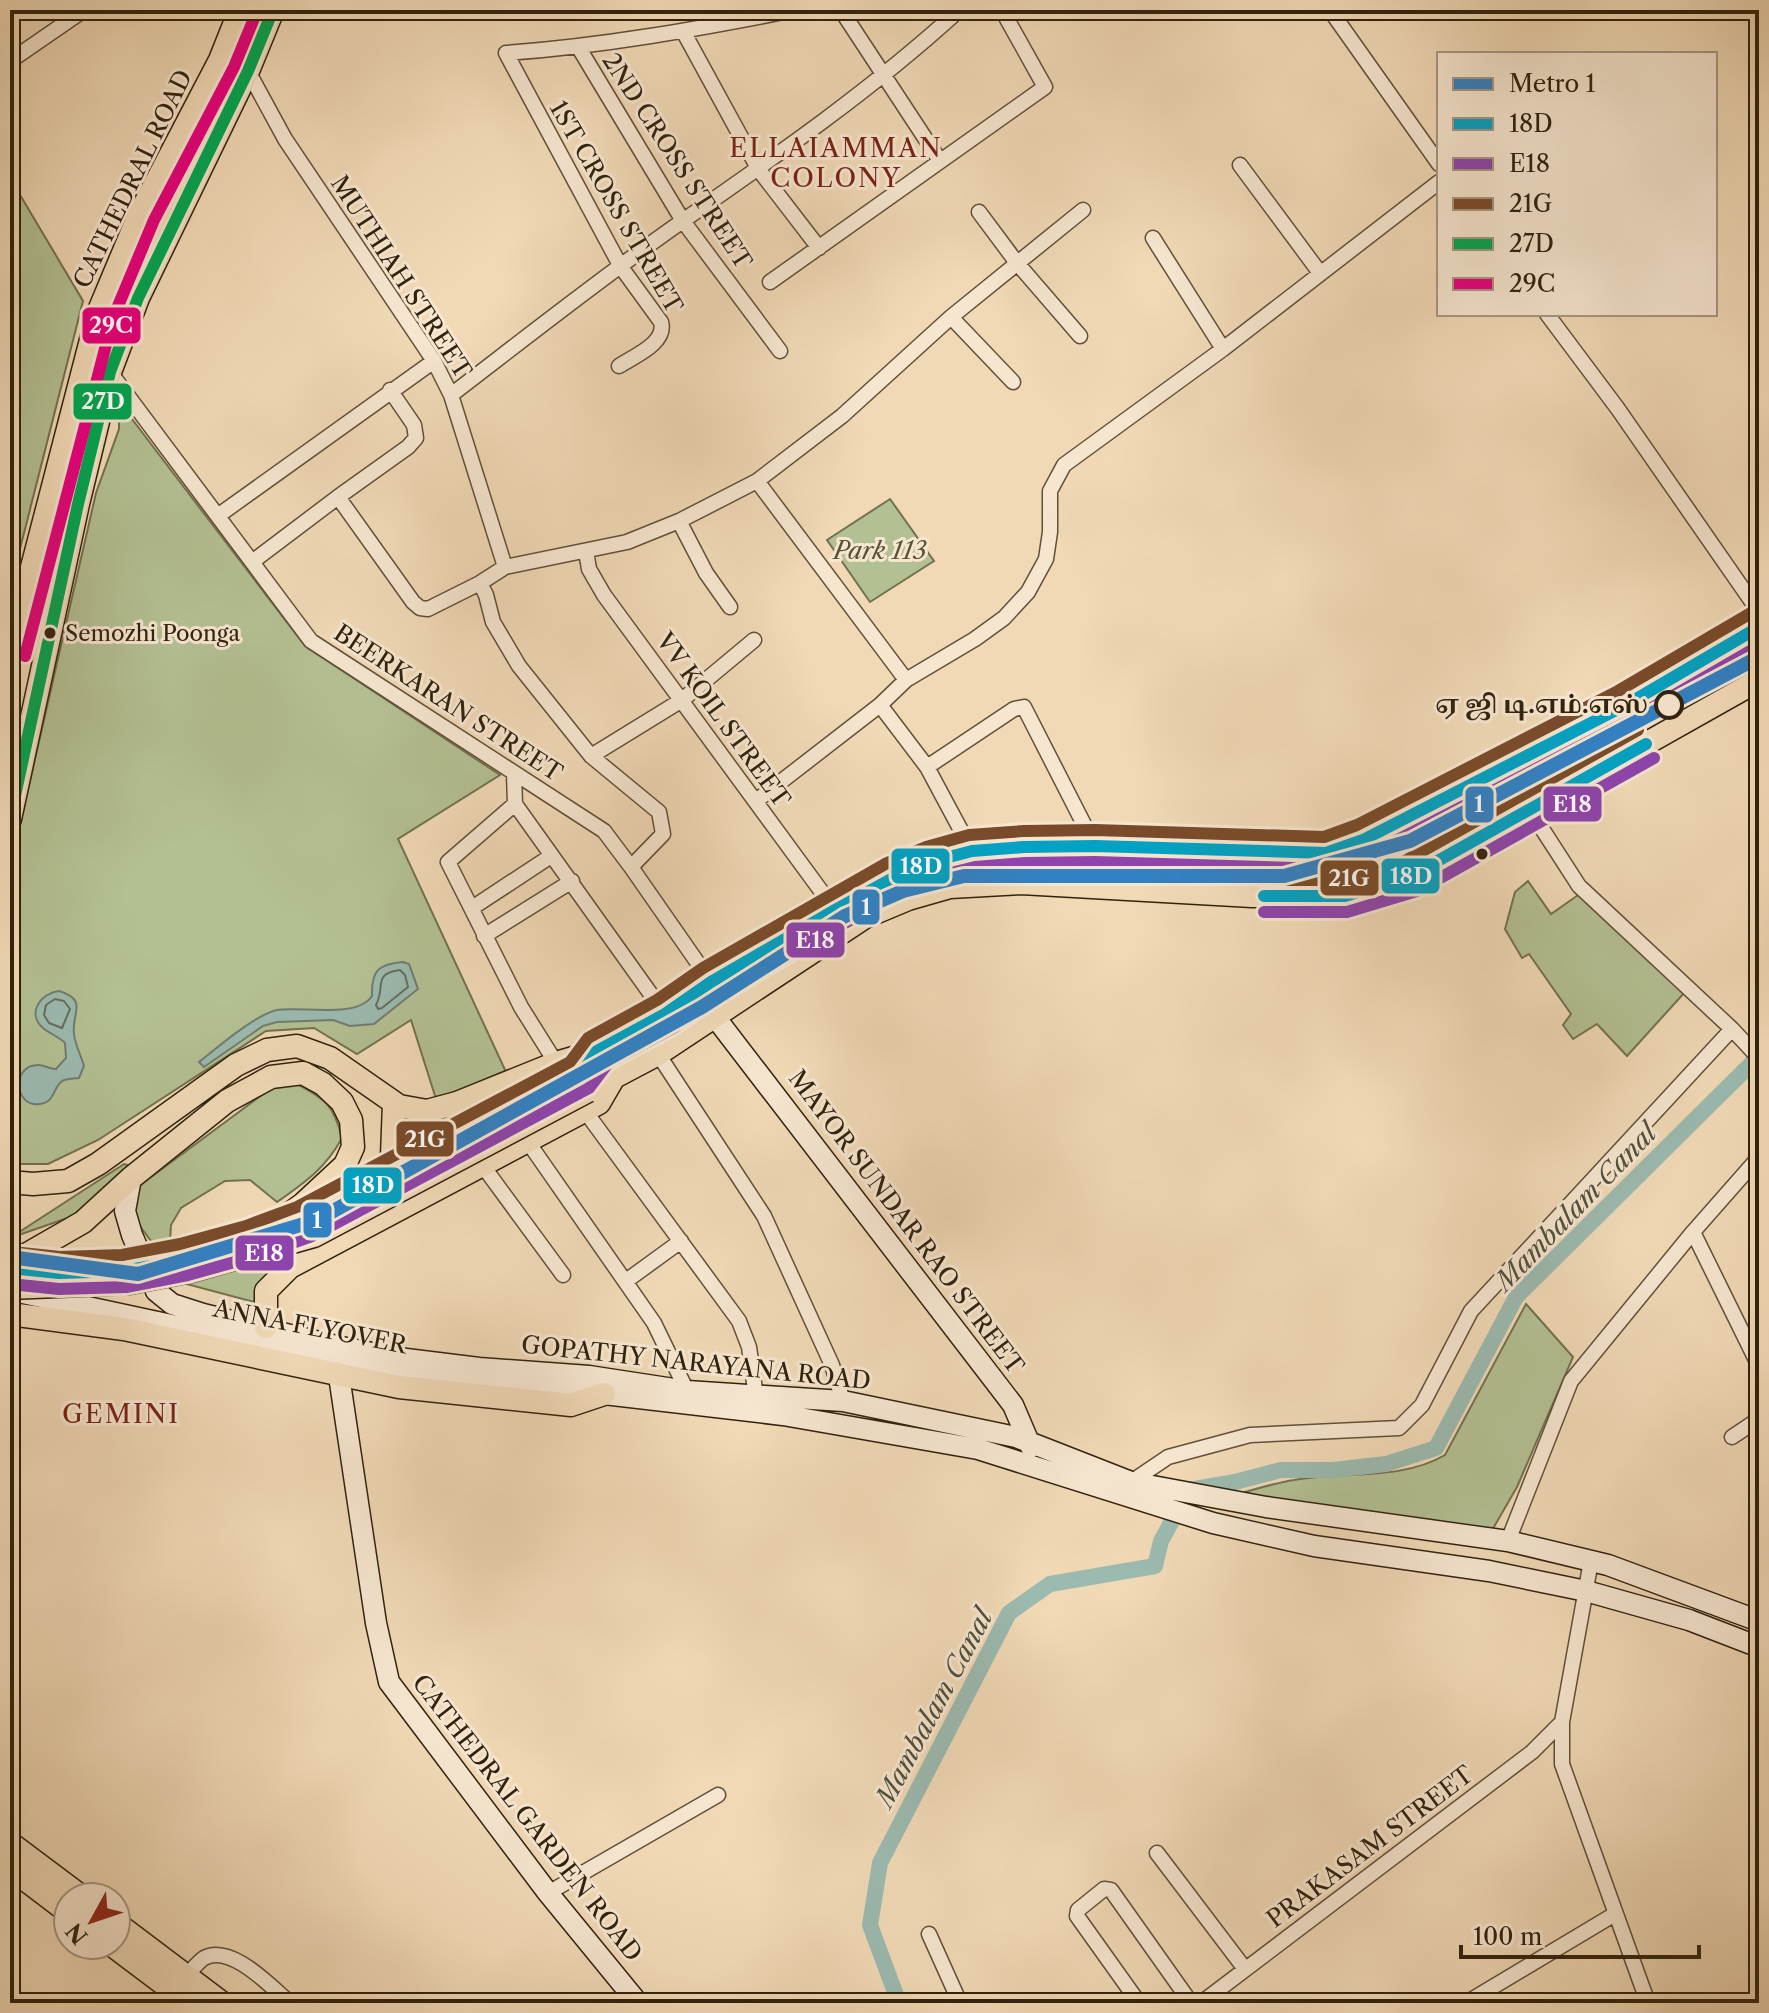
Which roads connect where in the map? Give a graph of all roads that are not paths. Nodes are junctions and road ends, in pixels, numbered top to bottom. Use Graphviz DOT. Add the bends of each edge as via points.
graph roads {
  1 [pos="84,10"];
  2 [pos="240,10"];
  3 [pos="273,10"];
  4 [pos="794,10"];
  5 [pos="841,10"];
  6 [pos="959,10"];
  7 [pos="1002,10"];
  8 [pos="1330,10"];
  9 [pos="683,31"];
  10 [pos="579,48"];
  11 [pos="220,60"];
  12 [pos="10,61"];
  13 [pos="248,71"];
  14 [pos="883,77"];
  15 [pos="940,161"];
  16 [pos="1437,161"];
  17 [pos="1240,165"];
  18 [pos="759,170"];
  19 [pos="1437,184"];
  20 [pos="1083,210"];
  21 [pos="979,212"];
  22 [pos="683,221"];
  23 [pos="1153,238"];
  24 [pos="819,248"];
  25 [pos="1017,263"];
  26 [pos="621,267"];
  27 [pos="1320,273"];
  28 [pos="770,282"];
  29 [pos="1548,316"];
  30 [pos="951,317"];
  31 [pos="1080,336"];
  32 [pos="1223,349"];
  33 [pos="780,351"];
  34 [pos="434,361"];
  35 [pos="619,366"];
  36 [pos="110,372"];
  37 [pos="1013,382"];
  38 [pos="390,390"];
  39 [pos="451,395"];
  40 [pos="757,481"];
  41 [pos="338,497"];
  42 [pos="219,515"];
  43 [pos="679,521"];
  44 [pos="586,551"];
  45 [pos="252,562"];
  46 [pos="505,567"];
  47 [pos="480,583"];
  48 [pos="730,607"];
  49 [pos="1759,612"];
  50 [pos="1759,627"];
  51 [pos="754,640"];
  52 [pos="10,652"];
  53 [pos="906,680"];
  54 [pos="1759,680"];
  55 [pos="682,700"];
  56 [pos="880,705"];
  57 [pos="591,756"];
  58 [pos="927,767"];
  59 [pos="514,774"];
  60 [pos="756,801"];
  61 [pos="515,804"];
  62 [pos="1530,810"];
  63 [pos="10,819"];
  64 [pos="1095,846"];
  65 [pos="972,851"];
  66 [pos="551,856"];
  67 [pos="631,867"];
  68 [pos="572,881"];
  69 [pos="472,908"];
  70 [pos="835,910"];
  71 [pos="484,936"];
  72 [pos="711,982"];
  73 [pos="665,1014"];
  74 [pos="715,1017"];
  75 [pos="1732,1029"];
  76 [pos="597,1051"];
  77 [pos="658,1054"];
  78 [pos="1759,1058"];
  79 [pos="556,1063"];
  80 [pos="585,1092"];
  81 [pos="394,1103"];
  82 [pos="528,1142"];
  83 [pos="1759,1157"];
  84 [pos="483,1166"];
  85 [pos="131,1178"];
  86 [pos="68,1181"];
  87 [pos="10,1182"];
  88 [pos="10,1200"];
  89 [pos="403,1206"];
  90 [pos="1693,1232"];
  91 [pos="251,1241"];
  92 [pos="681,1241"];
  93 [pos="10,1266"];
  94 [pos="563,1275"];
  95 [pos="626,1281"];
  96 [pos="10,1289"];
  97 [pos="10,1314"];
  98 [pos="266,1327"];
  99 [pos="1759,1366"];
  100 [pos="339,1376"];
  101 [pos="687,1391"];
  102 [pos="604,1394"];
  103 [pos="756,1397"];
  104 [pos="843,1401"];
  105 [pos="1759,1419"];
  106 [pos="1732,1437"];
  107 [pos="1030,1442"];
  108 [pos="1039,1469"];
  109 [pos="1131,1482"];
  110 [pos="1160,1497"];
  111 [pos="1449,1534"];
  112 [pos="1508,1541"];
  113 [pos="1591,1561"];
  114 [pos="1445,1565"];
  115 [pos="1586,1591"];
  116 [pos="1759,1601"];
  117 [pos="1750,1618"];
  118 [pos="1731,1636"];
  119 [pos="1759,1647"];
  120 [pos="1562,1722"];
  121 [pos="718,1795"];
  122 [pos="10,1843"];
  123 [pos="1157,1853"];
  124 [pos="10,1868"];
  125 [pos="61,1881"];
  126 [pos="548,1893"];
  127 [pos="52,1900"];
  128 [pos="1615,1914"];
  129 [pos="929,1934"];
  130 [pos="132,1935"];
  131 [pos="132,1960"];
  132 [pos="1245,1969"];
  133 [pos="186,1976"];
  134 [pos="189,2003"];
  135 [pos="222,2003"];
  136 [pos="290,2003"];
  137 [pos="638,2003"];
  138 [pos="960,2003"];
  139 [pos="1139,2003"];
  140 [pos="1191,2003"];
  141 [pos="1201,2003"];
  142 [pos="1466,2003"];
  143 [pos="1648,2003"];
  1 -- 12 [label="street"];
  2 -- 11 [label="main road, CATHEDRAL ROAD"];
  3 -- 13 [label="main road"];
  4 -- 9 [label="street"];
  5 -- 14 [label="street"];
  6 -- 14 [label="street"];
  7 -- 15 [label="street" via="1045,87"];
  8 -- 16 [label="street"];
  9 -- 10 [label="street"];
  9 -- 18 [label="street"];
  10 -- 22 [label="street, 2ND CROSS STREET"];
  10 -- 26 [label="street, 1ST CROSS STREET" via="506,53"];
  11 -- 13 [label="street"];
  11 -- 52 [label="main road, CATHEDRAL ROAD" via="140,213 98,313"];
  13 -- 34 [label="street, MUTHIAH STREET" via="285,139"];
  13 -- 36 [label="main road" via="138,298"];
  14 -- 15 [label="street"];
  14 -- 18 [label="street"];
  15 -- 24 [label="street"];
  17 -- 27 [label="street"];
  18 -- 22 [label="street"];
  18 -- 24 [label="street"];
  19 -- 27 [label="street"];
  20 -- 25 [label="street"];
  21 -- 25 [label="street"];
  22 -- 26 [label="street"];
  22 -- 33 [label="street, 2ND CROSS STREET"];
  23 -- 32 [label="street"];
  24 -- 28 [label="street"];
  25 -- 30 [label="street"];
  25 -- 31 [label="street"];
  26 -- 35 [label="street, 1ST CROSS STREET" via="663,330 659,339"];
  26 -- 39 [label="street"];
  27 -- 32 [label="street"];
  29 -- 49 [label="street"];
  30 -- 37 [label="street"];
  30 -- 40 [label="street" via="842,416"];
  32 -- 53 [label="street" via="1064,465 1050,491 1046,559 1028,592 975,639"];
  34 -- 38 [label="street"];
  34 -- 39 [label="street, MUTHIAH STREET"];
  36 -- 42 [label="street, BEERKARAN STREET"];
  36 -- 63 [label="main road"];
  38 -- 41 [label="street" via="414,425 416,438"];
  38 -- 42 [label="street"];
  39 -- 46 [label="street, MUTHIAH STREET"];
  40 -- 43 [label="street"];
  40 -- 53 [label="street"];
  41 -- 45 [label="street"];
  41 -- 47 [label="street" via="420,608"];
  42 -- 45 [label="street, BEERKARAN STREET"];
  43 -- 44 [label="street" via="627,542"];
  43 -- 48 [label="street"];
  44 -- 46 [label="street"];
  44 -- 55 [label="street, VV KOIL STREET" via="589,569 604,595"];
  45 -- 59 [label="street, BEERKARAN STREET" via="311,641"];
  46 -- 47 [label="street"];
  47 -- 57 [label="street" via="493,622 519,666"];
  50 -- 64 [label="main road" via="1626,705 1363,840 1326,853"];
  51 -- 55 [label="street"];
  53 -- 56 [label="street"];
  54 -- 62 [label="main road, ANNA FLYOVER"];
  55 -- 57 [label="street"];
  55 -- 60 [label="street, VV KOIL STREET"];
  56 -- 58 [label="street"];
  56 -- 60 [label="street"];
  57 -- 67 [label="street" via="659,812 663,834"];
  58 -- 64 [label="street" via="1024,707"];
  58 -- 65 [label="street"];
  59 -- 61 [label="street"];
  59 -- 67 [label="street, BEERKARAN STREET" via="604,831"];
  60 -- 70 [label="street, VV KOIL STREET"];
  61 -- 66 [label="street"];
  61 -- 69 [label="street" via="448,862"];
  62 -- 74 [label="main road, ANNA FLYOVER" via="1411,876 1345,896 1021,883 950,887 865,917"];
  62 -- 75 [label="street" via="1579,886"];
  64 -- 65 [label="main road"];
  65 -- 70 [label="main road" via="895,877"];
  66 -- 68 [label="street"];
  66 -- 69 [label="street"];
  67 -- 72 [label="street, BEERKARAN STREET"];
  68 -- 71 [label="street"];
  68 -- 73 [label="street"];
  69 -- 71 [label="street"];
  70 -- 72 [label="main road"];
  71 -- 79 [label="street"];
  72 -- 73 [label="main road"];
  73 -- 76 [label="main road"];
  74 -- 77 [label="main road, ANNA FLYOVER"];
  74 -- 107 [label="main road, MAYOR SUNDAR RAO STREET" via="1013,1405"];
  75 -- 78 [label="street"];
  75 -- 109 [label="street" via="1471,1311 1422,1405 1399,1428 1250,1435 1168,1457"];
  76 -- 79 [label="main road"];
  76 -- 80 [label="main road, ANNA FLYOVER"];
  77 -- 80 [label="main road, ANNA FLYOVER"];
  77 -- 104 [label="street" via="764,1216"];
  79 -- 81 [label="main road" via="427,1111"];
  80 -- 82 [label="main road"];
  80 -- 91 [label="main road, ANNA FLYOVER, bridge" via="304,1222"];
  80 -- 92 [label="street"];
  80 -- 96 [label="main road, ANNA FLYOVER, bridge" via="314,1236 129,1283"];
  81 -- 86 [label="main road" via="330,1058 297,1046 267,1050 236,1065"];
  81 -- 89 [label="main road" via="392,1156"];
  82 -- 84 [label="main road"];
  82 -- 95 [label="street"];
  83 -- 90 [label="street"];
  84 -- 89 [label="main road"];
  84 -- 94 [label="street"];
  85 -- 91 [label="main road" via="227,1101 271,1077 303,1073 342,1102 351,1120 353,1147 345,1165 303,1204"];
  85 -- 93 [label="main road" via="83,1222"];
  85 -- 98 [label="main road, GOPATHY NARAYANA ROAD" via="125,1211 156,1291 172,1304"];
  86 -- 87 [label="main road"];
  86 -- 88 [label="main road"];
  89 -- 98 [label="main road" via="277,1277 266,1291"];
  90 -- 99 [label="street"];
  90 -- 112 [label="street" via="1571,1381"];
  91 -- 93 [label="main road, ANNA FLYOVER, bridge" via="124,1271 59,1273"];
  92 -- 95 [label="street"];
  92 -- 103 [label="street" via="739,1321 749,1347"];
  95 -- 101 [label="street" via="654,1323"];
  96 -- 102 [label="main road, ANNA FLYOVER" via="371,1368"];
  97 -- 100 [label="main road" via="124,1329"];
  98 -- 101 [label="main road, GOPATHY NARAYANA ROAD" via="398,1358"];
  100 -- 102 [label="main road" via="571,1405"];
  100 -- 126 [label="main road, CATHEDRAL GARDEN ROAD" via="389,1682"];
  101 -- 103 [label="main road, GOPATHY NARAYANA ROAD"];
  102 -- 108 [label="main road, ANNA FLYOVER" via="783,1415 978,1449"];
  103 -- 104 [label="main road, GOPATHY NARAYANA ROAD"];
  104 -- 107 [label="main road, GOPATHY NARAYANA ROAD"];
  105 -- 106 [label="street"];
  107 -- 108 [label="main road, MAYOR SUNDAR RAO STREET"];
  107 -- 109 [label="main road, GOPATHY NARAYANA ROAD"];
  108 -- 110 [label="main road, ANNA FLYOVER"];
  109 -- 110 [label="main road, GOPATHY NARAYANA ROAD"];
  110 -- 111 [label="main road"];
  110 -- 114 [label="main road" via="1213,1523 1258,1534"];
  111 -- 112 [label="main road"];
  111 -- 114 [label="main road"];
  112 -- 113 [label="main road"];
  113 -- 115 [label="street"];
  113 -- 117 [label="main road"];
  114 -- 115 [label="main road"];
  115 -- 118 [label="main road"];
  115 -- 120 [label="street"];
  116 -- 117 [label="main road"];
  117 -- 118 [label="main road"];
  118 -- 119 [label="main road"];
  120 -- 128 [label="street" via="1562,1764"];
  120 -- 132 [label="street, PRAKASAM STREET" via="1532,1752"];
  121 -- 126 [label="street"];
  122 -- 125 [label="main road"];
  123 -- 132 [label="street"];
  124 -- 127 [label="main road"];
  126 -- 137 [label="main road, CATHEDRAL GARDEN ROAD"];
  128 -- 142 [label="street"];
  128 -- 143 [label="street"];
  129 -- 138 [label="street"];
  130 -- 133 [label="main road"];
  131 -- 134 [label="main road"];
  132 -- 141 [label="street, PRAKASAM STREET"];
  133 -- 135 [label="main road"];
  133 -- 136 [label="street" via="204,1958 231,1957"];
  139 -- 140 [label="street" via="1077,1916 1104,1889 1111,1890"];
}
